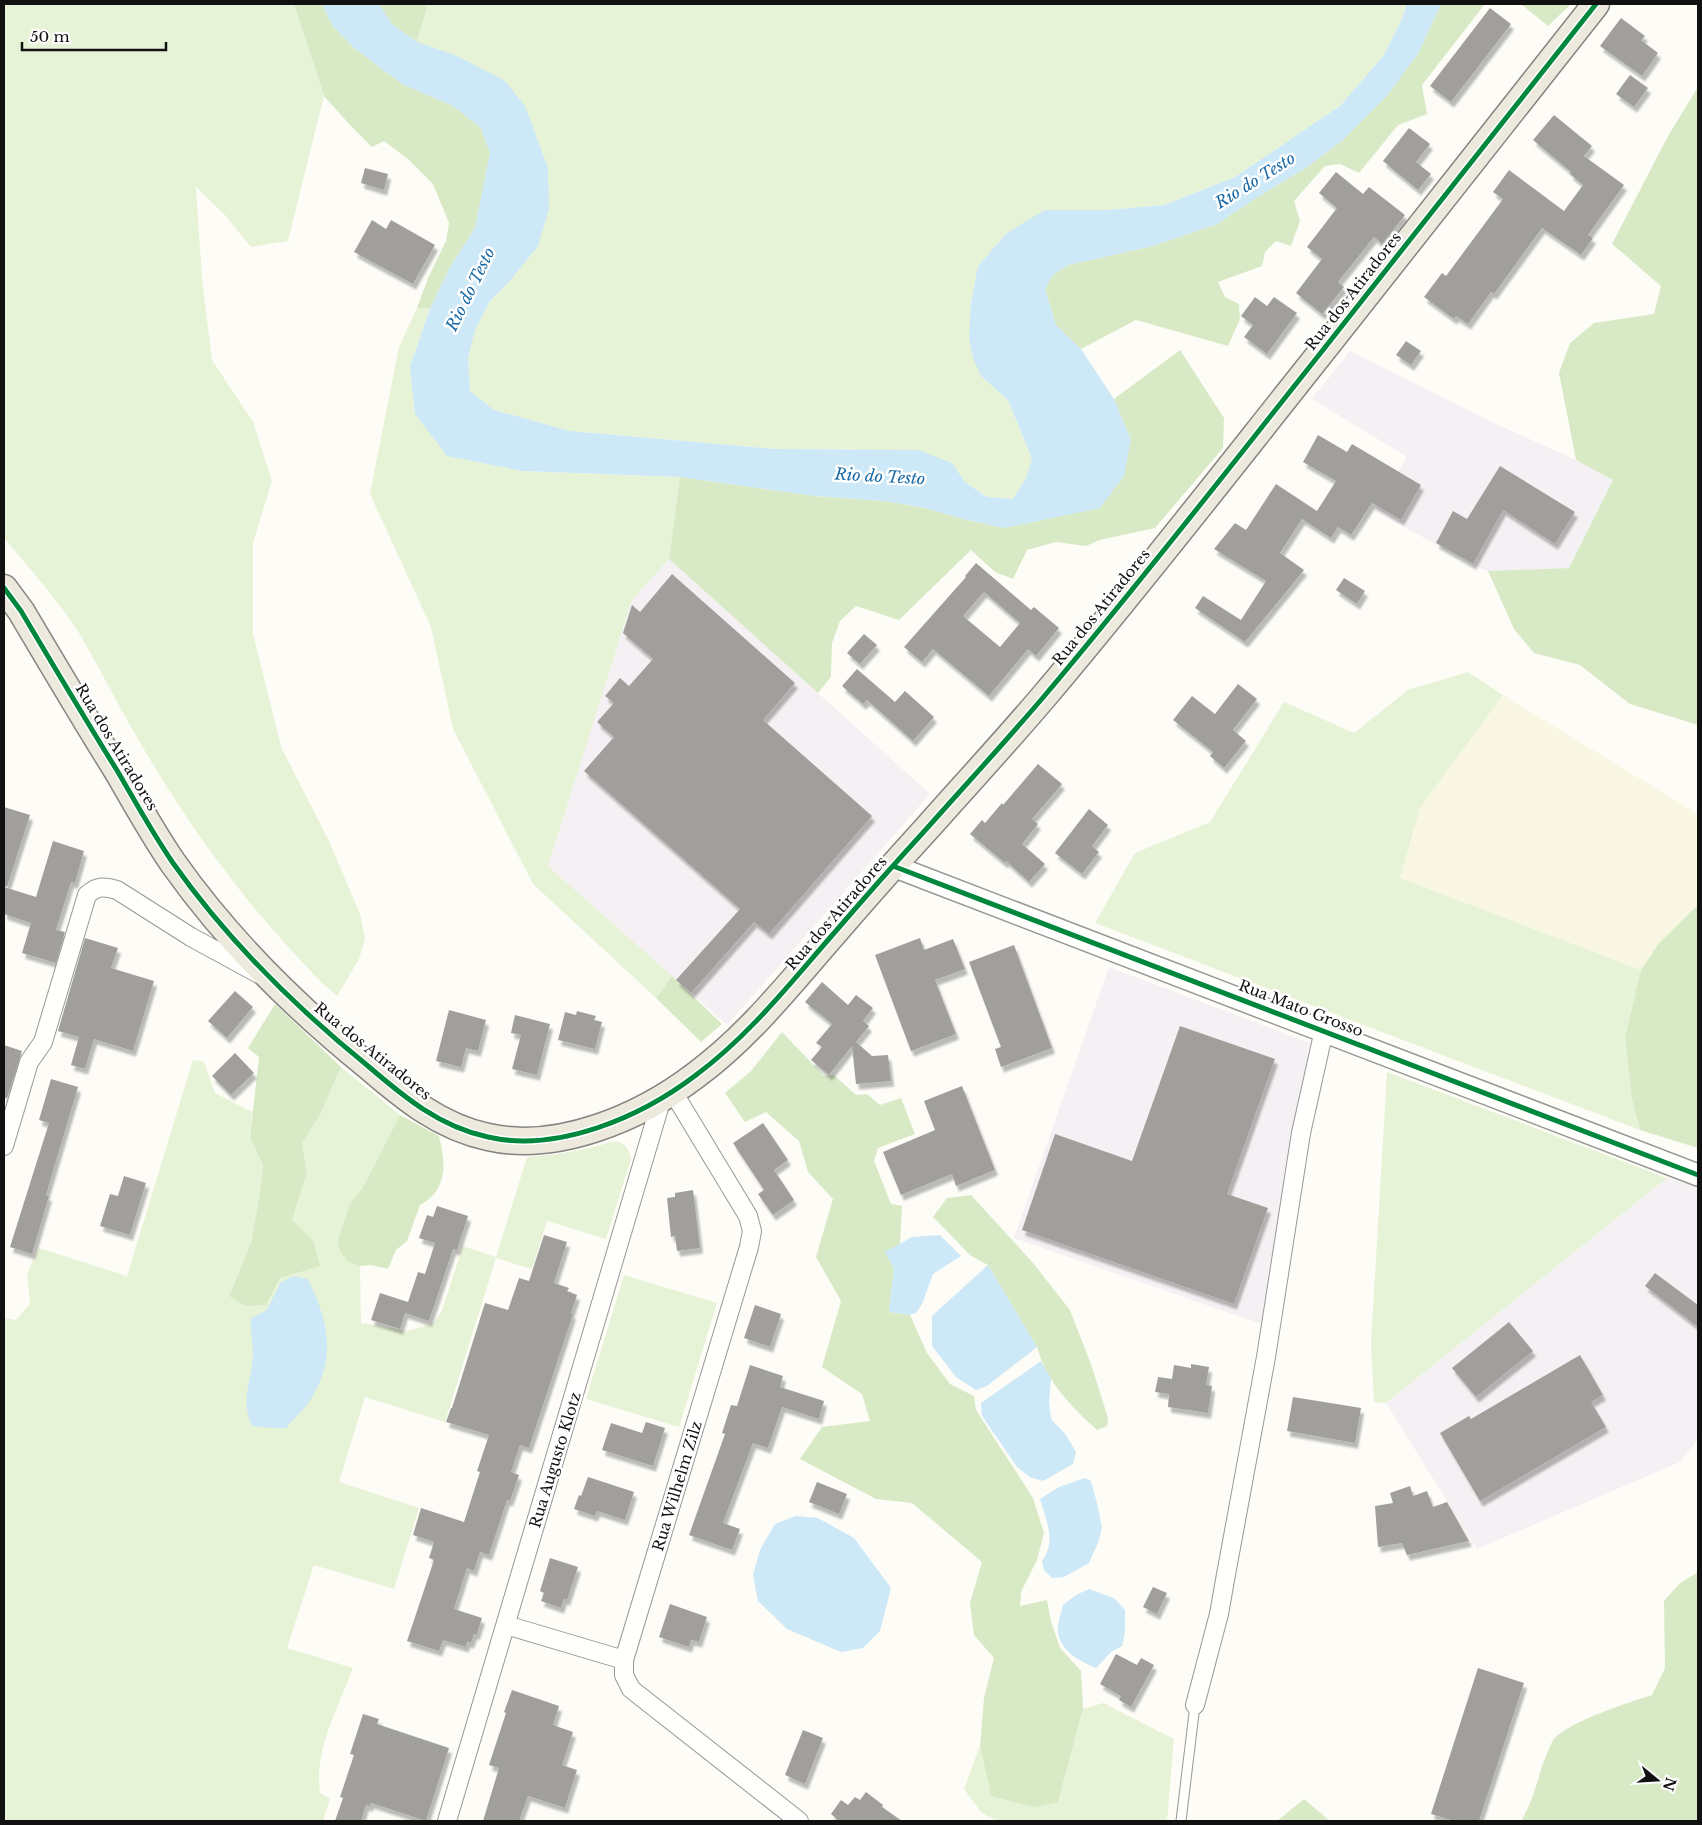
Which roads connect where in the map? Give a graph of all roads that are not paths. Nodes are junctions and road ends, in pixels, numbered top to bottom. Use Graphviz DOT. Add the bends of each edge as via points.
graph roads {
  1 [pos="1596,4"];
  2 [pos="4,588"];
  3 [pos="893,866"];
  4 [pos="270,980"];
  5 [pos="1324,1030"];
  6 [pos="668,1095"];
  7 [pos="4,1146"];
  8 [pos="1698,1175"];
  9 [pos="506,1625"];
  10 [pos="624,1660"];
  11 [pos="1195,1705"];
  12 [pos="447,1821"];
  13 [pos="799,1821"];
  14 [pos="1181,1821"];
  1 -- 3 [label="main road, Rua dos Atiradores" via="1129,594 1023,720"];
  2 -- 4 [label="main road, Rua dos Atiradores" via="172,860 237,944"];
  3 -- 5 [label="street, Rua Mato Grosso"];
  3 -- 6 [label="main road, Rua dos Atiradores" via="748,1031"];
  4 -- 6 [label="main road, Rua dos Atiradores" via="392,1087 438,1119 459,1129 494,1139 556,1137 596,1129 631,1116"];
  4 -- 7 [label="street" via="191,937 117,890 105,886 94,888 87,895 43,1042 29,1062"];
  5 -- 8 [label="street, Rua Mato Grosso"];
  5 -- 11 [label="street" via="1301,1133 1266,1357 1219,1614"];
  6 -- 9 [label="street, Rua Augusto Klotz"];
  6 -- 10 [label="street, Rua Wilhelm Zilz" via="748,1216 752,1231"];
  9 -- 10 [label="street"];
  9 -- 12 [label="street, Rua Augusto Klotz"];
  10 -- 13 [label="street, Rua Wilhelm Zilz" via="624,1675 631,1689"];
  11 -- 14 [label="lane"];
}
